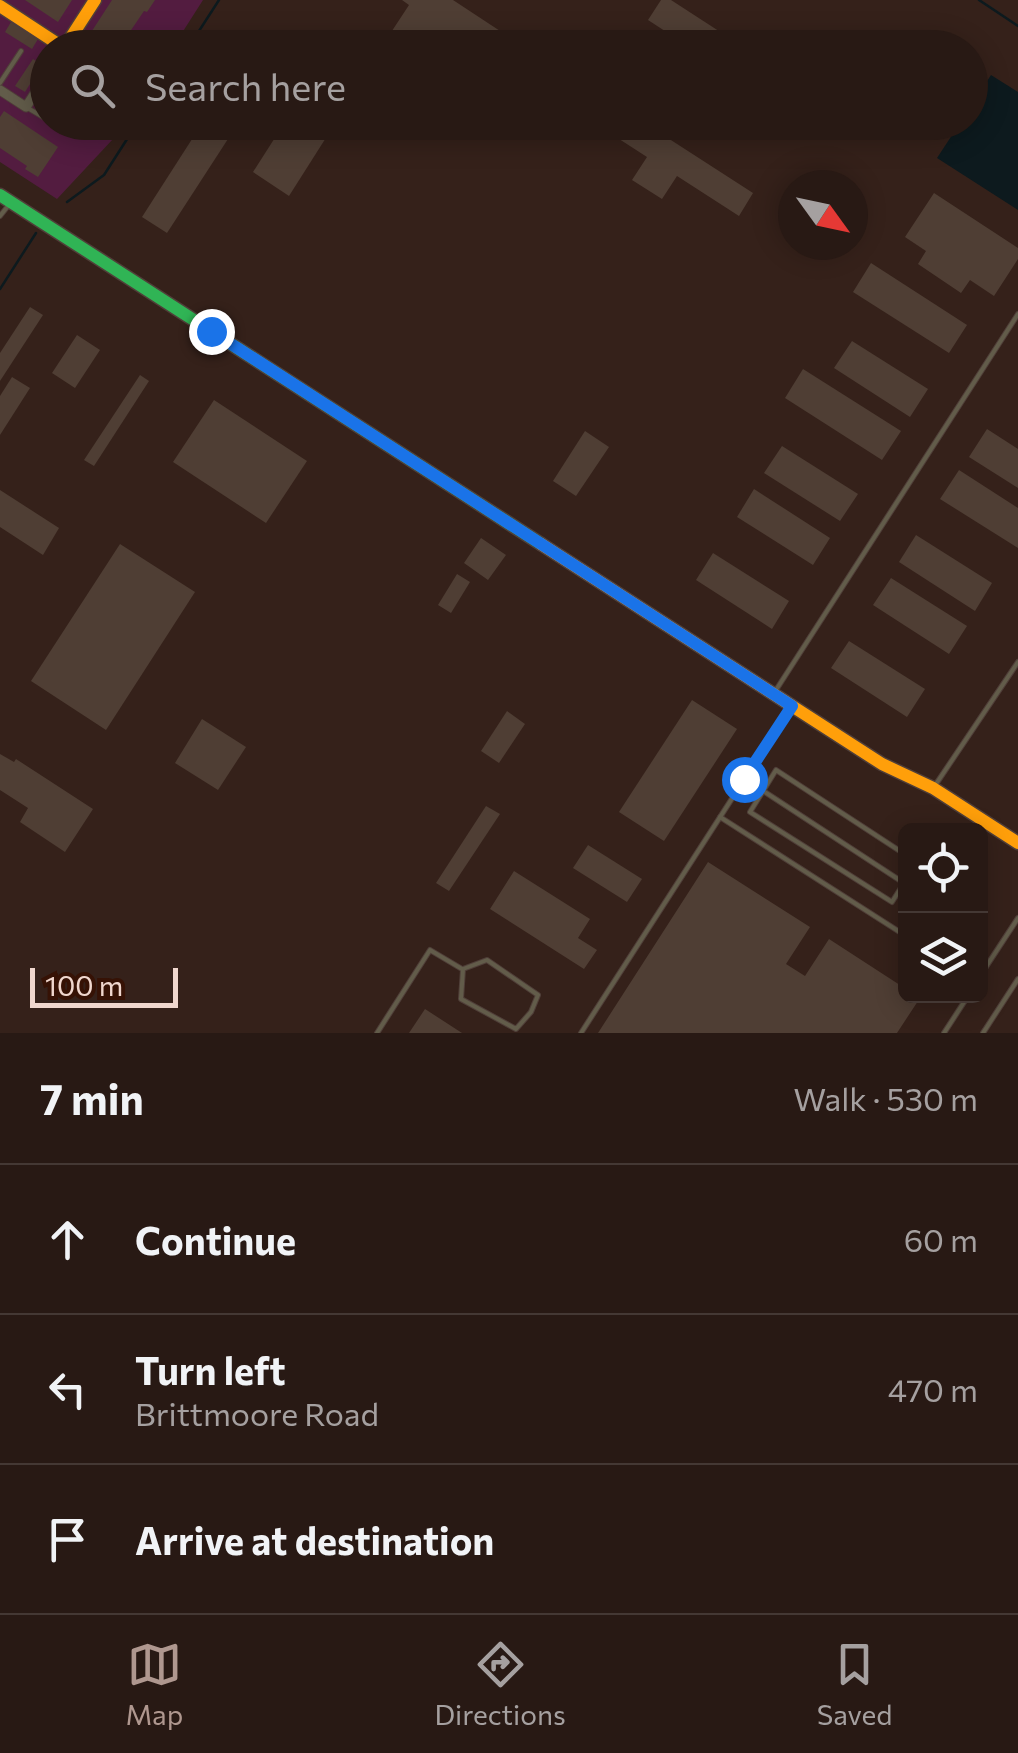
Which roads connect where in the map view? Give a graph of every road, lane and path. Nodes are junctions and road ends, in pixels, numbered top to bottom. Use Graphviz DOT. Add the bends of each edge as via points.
graph roads {
  1 [pos="95,0"];
  2 [pos="0,6"];
  3 [pos="37,30"];
  4 [pos="76,30"];
  5 [pos="21,51"];
  6 [pos="0,87"];
  7 [pos="30,100"];
  8 [pos="26,106"];
  9 [pos="30,109"];
  10 [pos="6,198"];
  11 [pos="0,216"];
  12 [pos="1018,314"];
  13 [pos="1018,662"];
  14 [pos="773,694"];
  15 [pos="792,706"];
  16 [pos="744,779"];
  17 [pos="933,788"];
  18 [pos="763,791"];
  19 [pos="720,816"];
  20 [pos="1018,843"];
  21 [pos="898,850"];
  22 [pos="898,878"];
  23 [pos="898,893"];
  24 [pos="1018,918"];
  25 [pos="898,931"];
  26 [pos="988,964"];
  27 [pos="462,970"];
  28 [pos="1018,980"];
  29 [pos="963,1003"];
  30 [pos="377,1033"];
  31 [pos="581,1033"];
  32 [pos="944,1033"];
  33 [pos="984,1033"];
  1 -- 4 [label="main road"];
  2 -- 3 [label="main road"];
  5 -- 6 [label="lane"];
  6 -- 8 [label="street"];
  7 -- 8 [label="street"];
  8 -- 9 [label="lane"];
  10 -- 11 [label="lane"];
  10 -- 14 [label="main road"];
  12 -- 14 [label="lane"];
  13 -- 17 [label="lane"];
  14 -- 15 [label="main road"];
  15 -- 16 [label="lane"];
  15 -- 17 [label="main road"];
  16 -- 18 [label="lane"];
  16 -- 19 [label="lane"];
  17 -- 20 [label="main road"];
  18 -- 21 [label="lane" via="776,770"];
  18 -- 22 [label="lane"];
  18 -- 23 [label="lane" via="750,812 892,902"];
  19 -- 25 [label="lane"];
  19 -- 31 [label="lane"];
  24 -- 26 [label="lane"];
  27 -- 27 [label="lane" via="461,999 516,1029 532,1012 538,994 487,960"];
  27 -- 30 [label="lane" via="430,950"];
  28 -- 33 [label="lane"];
  29 -- 32 [label="lane"];
}
